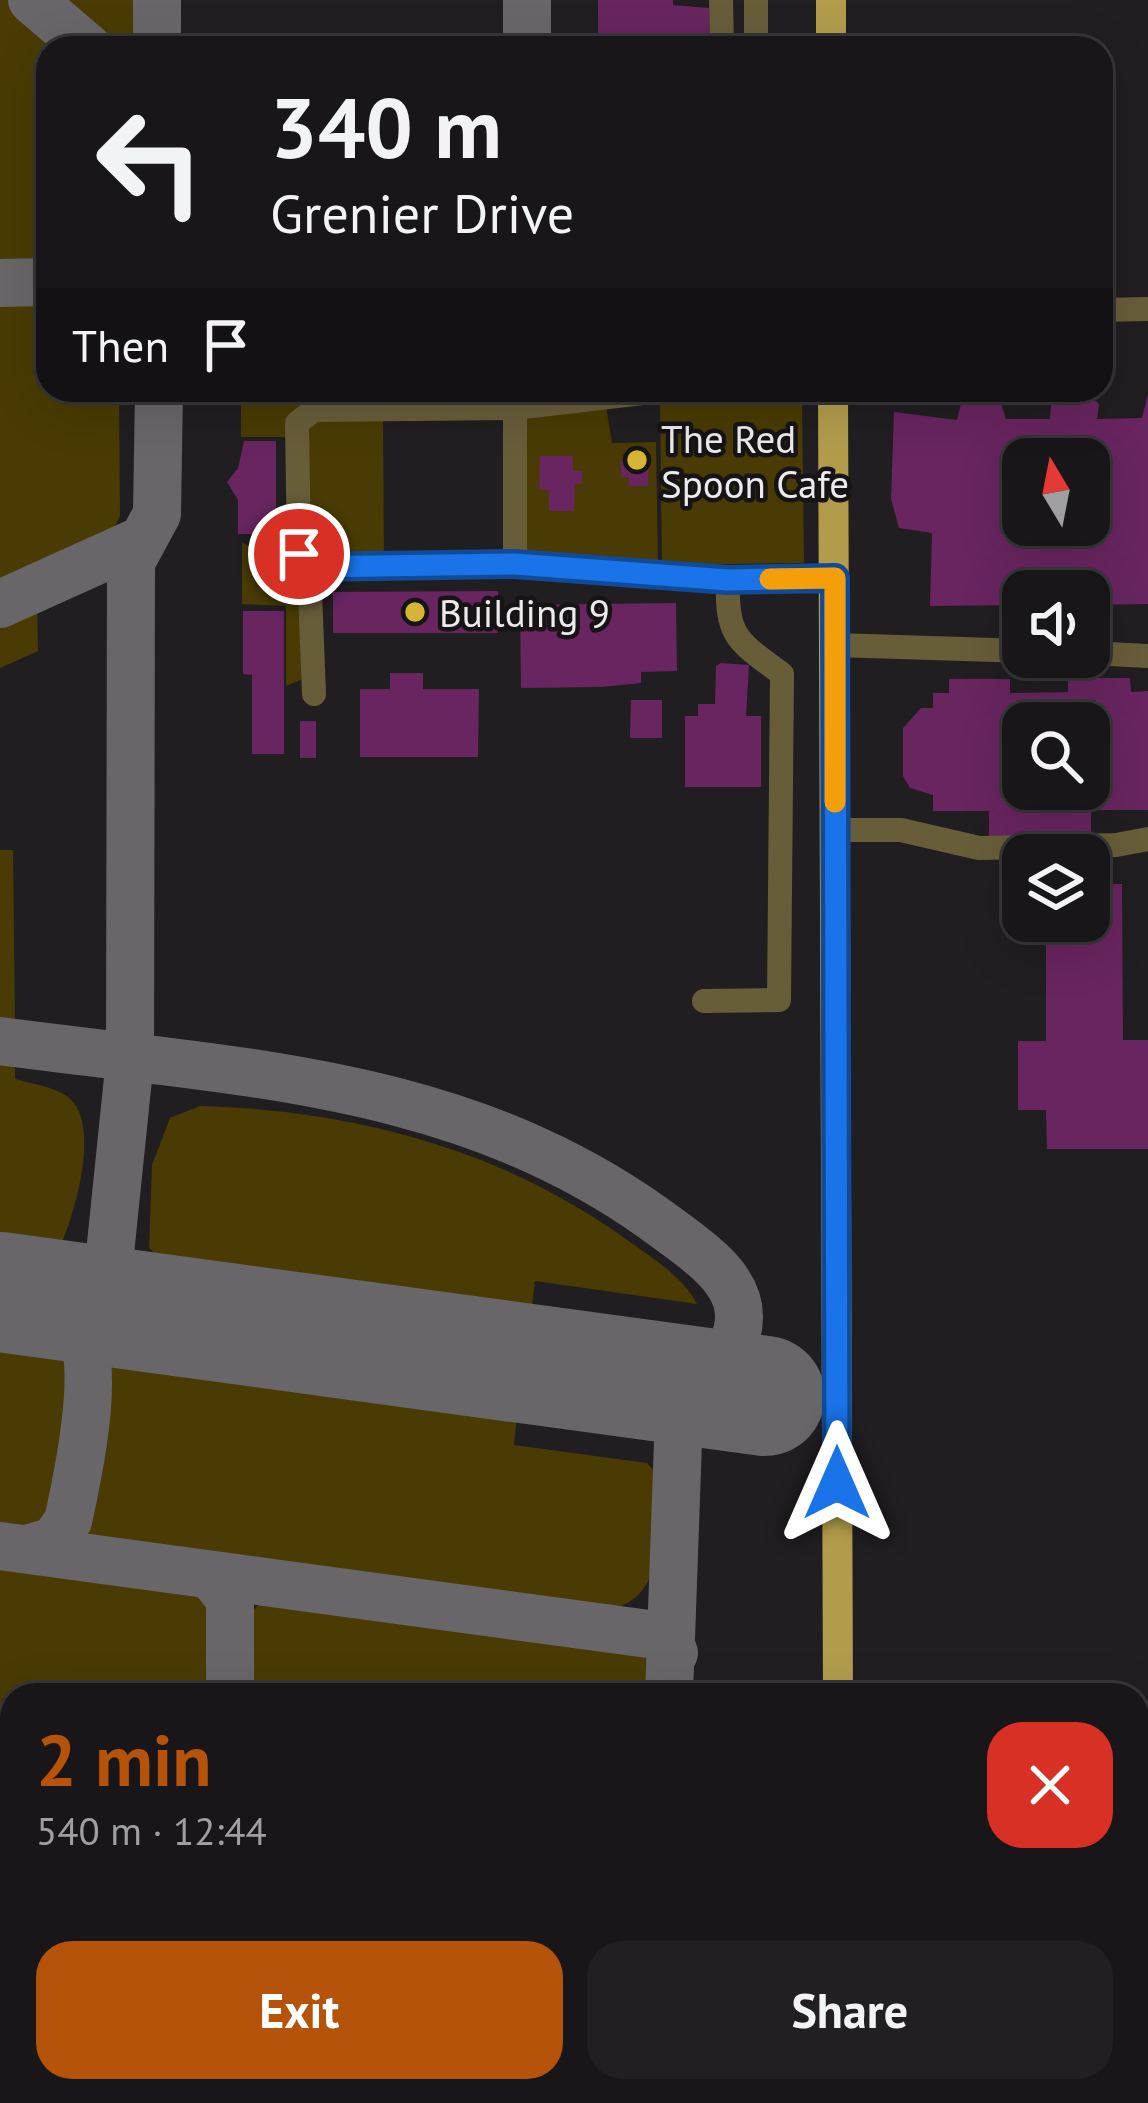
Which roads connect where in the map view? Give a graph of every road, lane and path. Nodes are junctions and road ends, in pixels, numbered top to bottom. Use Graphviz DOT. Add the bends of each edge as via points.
graph roads {
  1 [pos="721,0"];
  2 [pos="756,0"];
  3 [pos="831,0"];
  4 [pos="722,36"];
  5 [pos="756,36"];
  6 [pos="831,36"];
  7 [pos="1148,309"];
  8 [pos="1113,310"];
  9 [pos="566,402"];
  10 [pos="833,402"];
  11 [pos="515,408"];
  12 [pos="515,564"];
  13 [pos="309,567"];
  14 [pos="835,578"];
  15 [pos="728,580"];
  16 [pos="835,645"];
  17 [pos="1002,650"];
  18 [pos="1110,654"];
  19 [pos="1148,656"];
  20 [pos="314,694"];
  21 [pos="835,830"];
  22 [pos="1148,839"];
  23 [pos="704,1001"];
  24 [pos="838,1683"];
  1 -- 4 [label="street"];
  2 -- 5 [label="street"];
  3 -- 6 [label="main road"];
  7 -- 8 [label="street"];
  9 -- 11 [label="street"];
  10 -- 14 [label="main road"];
  11 -- 12 [label="street"];
  11 -- 13 [label="street" via="314,410 297,423 299,554"];
  12 -- 13 [label="street"];
  12 -- 15 [label="street"];
  13 -- 20 [label="street"];
  14 -- 15 [label="street"];
  14 -- 16 [label="main road"];
  15 -- 23 [label="street" via="727,619 736,640 782,674 779,1000"];
  16 -- 17 [label="street"];
  16 -- 21 [label="main road"];
  18 -- 19 [label="street"];
  21 -- 22 [label="street" via="901,830 980,848"];
  21 -- 24 [label="main road"];
}
